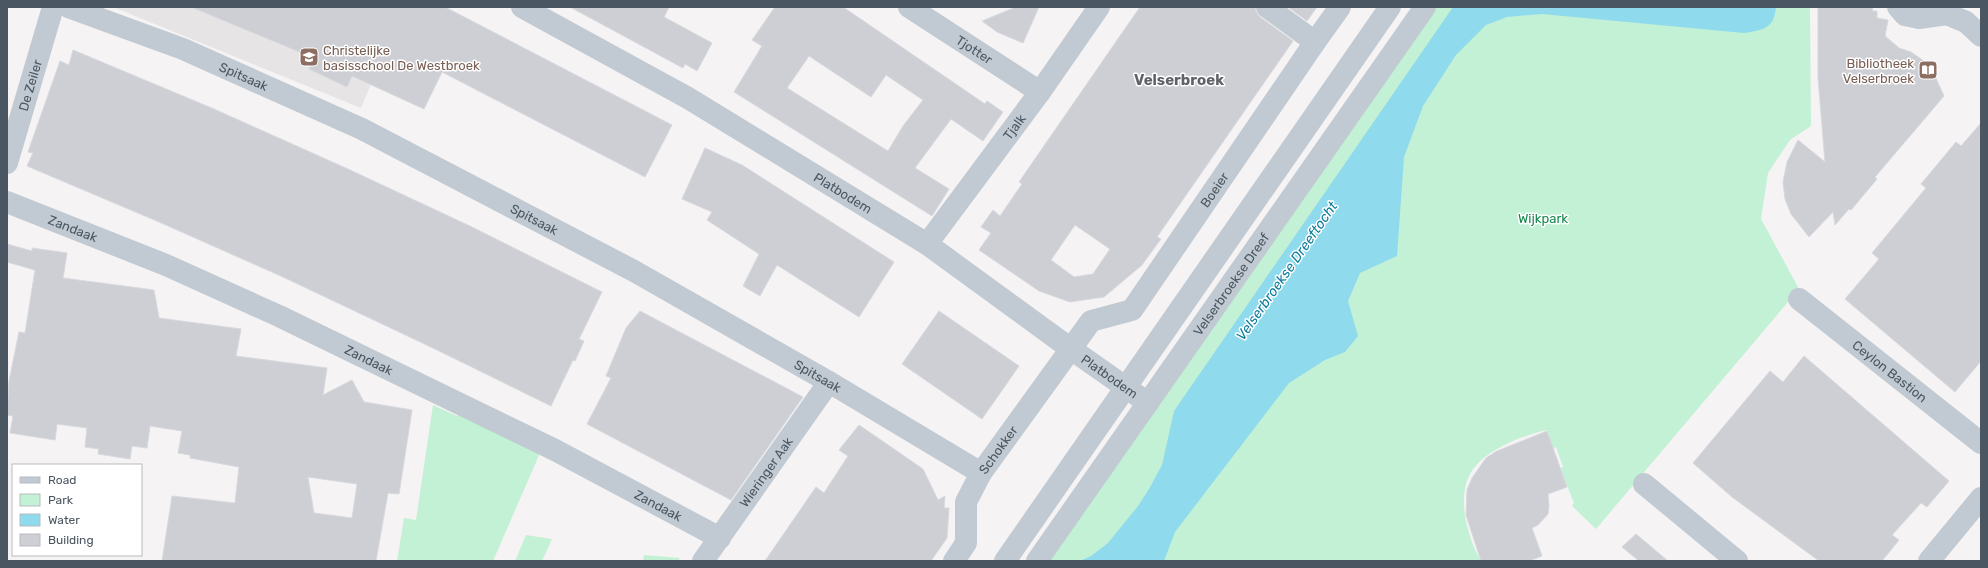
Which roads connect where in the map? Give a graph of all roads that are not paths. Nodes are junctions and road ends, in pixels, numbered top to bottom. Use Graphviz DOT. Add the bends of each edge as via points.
graph roads {
  1 [pos="53,7"];
  2 [pos="68,7"];
  3 [pos="522,7"];
  4 [pos="909,7"];
  5 [pos="1099,7"];
  6 [pos="1267,7"];
  7 [pos="1340,7"];
  8 [pos="1390,7"];
  9 [pos="1425,7"];
  10 [pos="1898,7"];
  11 [pos="1946,10"];
  12 [pos="1981,36"];
  13 [pos="1315,42"];
  14 [pos="1040,92"];
  15 [pos="7,163"];
  16 [pos="7,202"];
  17 [pos="927,244"];
  18 [pos="1799,299"];
  19 [pos="1071,349"];
  20 [pos="829,382"];
  21 [pos="1126,387"];
  22 [pos="1148,403"];
  23 [pos="1981,443"];
  24 [pos="981,473"];
  25 [pos="1644,484"];
  26 [pos="1979,504"];
  27 [pos="720,538"];
  28 [pos="703,561"];
  29 [pos="954,561"];
  30 [pos="1005,561"];
  31 [pos="1037,561"];
  32 [pos="1737,561"];
  33 [pos="1929,561"];
  1 -- 15 [label="street, De Zeiler"];
  2 -- 20 [label="street, Spitsaak" via="183,49 362,129 634,271"];
  3 -- 17 [label="street, Platbodem" via="688,98"];
  4 -- 14 [label="street, Tjotter"];
  5 -- 14 [label="street, Tjalk"];
  6 -- 13 [label="street"];
  7 -- 13 [label="street, Boeier"];
  8 -- 21 [label="street, Velserbroekse Dreef"];
  9 -- 22 [label="street, Velserbroekse Dreef"];
  10 -- 11 [label="street" via="1905,15 1919,18"];
  11 -- 12 [label="street" via="1966,22"];
  13 -- 19 [label="street, Boeier" via="1132,310 1091,321"];
  14 -- 17 [label="street, Tjalk"];
  16 -- 27 [label="street, Zandaak" via="166,265 279,316 555,450"];
  17 -- 19 [label="street, Platbodem"];
  18 -- 23 [label="street, Ceylon Bastion"];
  19 -- 21 [label="street, Platbodem"];
  19 -- 24 [label="street, Schokker"];
  20 -- 24 [label="street, Spitsaak"];
  20 -- 27 [label="street, Wieringer Aak"];
  21 -- 22 [label="street, Platbodem"];
  21 -- 30 [label="street, Velserbroekse Dreef"];
  22 -- 31 [label="street, Velserbroekse Dreef"];
  24 -- 29 [label="street, Schokker" via="966,502 966,543"];
  25 -- 32 [label="street"];
  26 -- 33 [label="street"];
  27 -- 28 [label="street, Wieringer Aak"];
}
